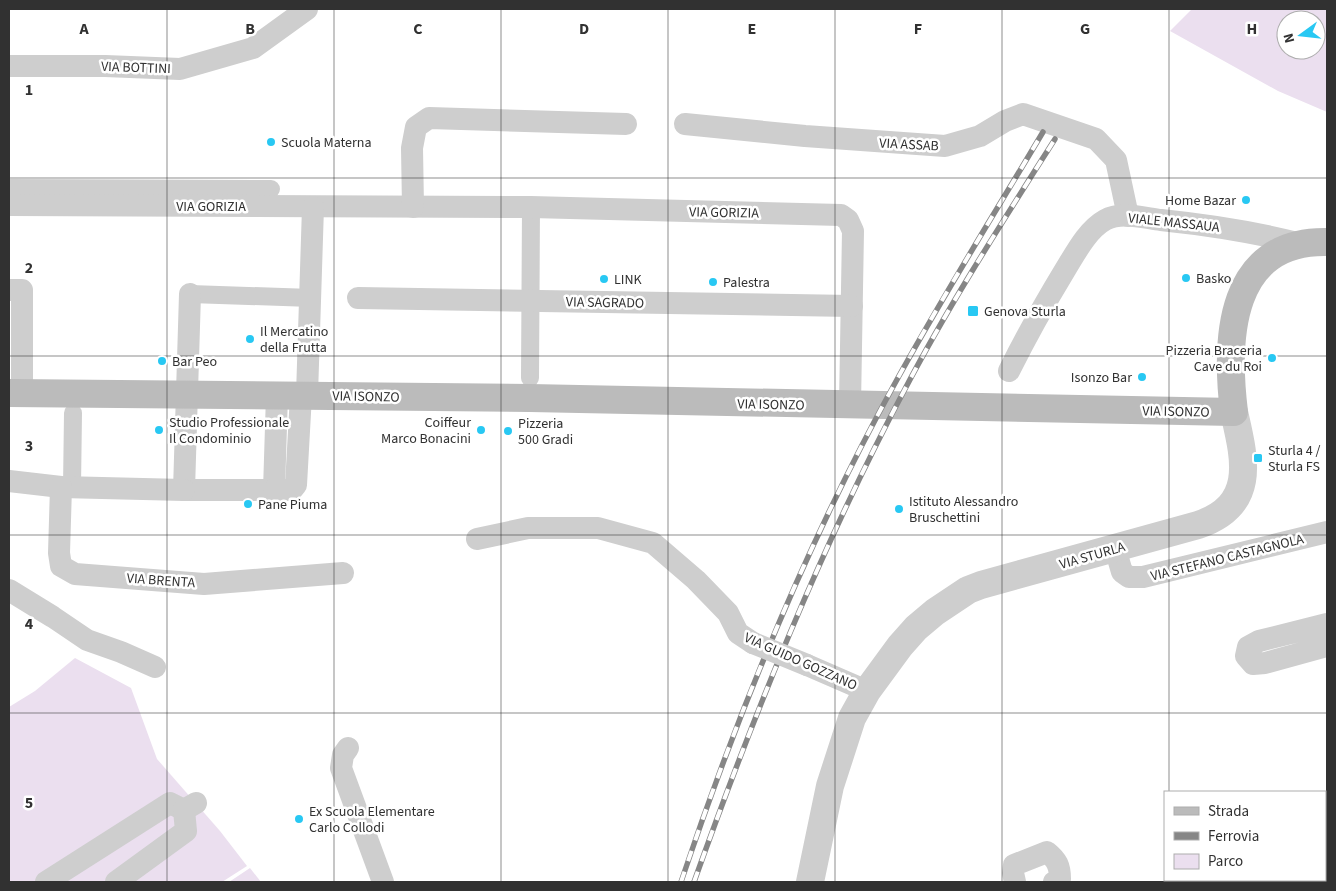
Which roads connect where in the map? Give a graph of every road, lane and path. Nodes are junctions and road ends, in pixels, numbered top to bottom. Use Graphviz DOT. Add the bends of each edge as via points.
graph roads {
  1 [pos="307,9"];
  2 [pos="9,66"];
  3 [pos="626,124"];
  4 [pos="685,124"];
  5 [pos="9,188"];
  6 [pos="271,189"];
  7 [pos="9,205"];
  8 [pos="314,207"];
  9 [pos="413,207"];
  10 [pos="531,207"];
  11 [pos="1128,216"];
  12 [pos="1327,242"];
  13 [pos="1301,244"];
  14 [pos="9,290"];
  15 [pos="190,294"];
  16 [pos="312,298"];
  17 [pos="358,298"];
  18 [pos="530,301"];
  19 [pos="852,306"];
  20 [pos="1009,371"];
  21 [pos="530,378"];
  22 [pos="15,393"];
  23 [pos="187,395"];
  24 [pos="295,395"];
  25 [pos="850,406"];
  26 [pos="1234,412"];
  27 [pos="73,413"];
  28 [pos="9,481"];
  29 [pos="66,487"];
  30 [pos="184,490"];
  31 [pos="1327,532"];
  32 [pos="477,539"];
  33 [pos="1115,548"];
  34 [pos="343,573"];
  35 [pos="9,590"];
  36 [pos="1327,624"];
  37 [pos="1327,646"];
  38 [pos="155,667"];
  39 [pos="867,691"];
  40 [pos="344,758"];
  41 [pos="46,882"];
  42 [pos="116,882"];
  43 [pos="383,882"];
  44 [pos="810,882"];
  45 [pos="1015,882"];
  46 [pos="1054,882"];
  1 -- 2 [label="street, VIA BOTTINI" via="253,48 180,69"];
  3 -- 9 [label="street" via="429,118 416,128 413,141"];
  4 -- 11 [label="street, VIA ASSAB" via="945,146 980,136 1023,114 1096,139 1116,160"];
  5 -- 6 [label="street"];
  7 -- 8 [label="street, VIA GORIZIA"];
  8 -- 9 [label="street, VIA GORIZIA"];
  8 -- 16 [label="street"];
  9 -- 10 [label="street, VIA GORIZIA"];
  10 -- 18 [label="street"];
  10 -- 19 [label="street, VIA GORIZIA" via="841,215 848,220 853,231"];
  11 -- 13 [label="street, VIALE MASSAUA" via="1265,234"];
  11 -- 20 [label="street, VIALE MASSAUA" via="1104,220 1084,240"];
  12 -- 13 [label="main road, VIA STURLA"];
  13 -- 26 [label="main road, VIA STURLA" via="1274,253 1266,260 1256,270 1240,300 1235,316 1230,365"];
  14 -- 22 [label="street, VIA ISONZO" via="22,290"];
  15 -- 16 [label="street"];
  15 -- 23 [label="street"];
  16 -- 24 [label="street"];
  17 -- 18 [label="street, VIA SAGRADO"];
  18 -- 19 [label="street, VIA SAGRADO"];
  18 -- 21 [label="street"];
  19 -- 25 [label="street, VIA GORIZIA"];
  22 -- 23 [label="main road, VIA ISONZO"];
  23 -- 24 [label="main road, VIA ISONZO"];
  23 -- 30 [label="street"];
  24 -- 25 [label="main road, VIA ISONZO"];
  24 -- 30 [label="street" via="296,485 292,490"];
  25 -- 26 [label="main road, VIA ISONZO"];
  26 -- 33 [label="street, VIA STURLA" via="1241,443 1243,478 1237,498 1228,509 1210,521"];
  27 -- 29 [label="street"];
  28 -- 29 [label="street"];
  29 -- 30 [label="street"];
  29 -- 34 [label="street, VIA BRENTA" via="59,553 61,566 75,574 204,584"];
  31 -- 33 [label="street, VIA STEFANO CASTAGNOLA" via="1143,577 1129,577 1122,572"];
  32 -- 39 [label="street, VIA GUIDO GOZZANO, bridge" via="528,528 598,528 653,543 728,613 738,632 754,643"];
  33 -- 39 [label="street, VIA STURLA" via="968,590 916,628"];
  35 -- 38 [label="street" via="87,640"];
  36 -- 37 [label="street" via="1258,641 1248,647 1246,656 1253,664 1265,663"];
  39 -- 44 [label="street, VIA STURLA" via="852,718 830,786"];
  40 -- 43 [label="street"];
  41 -- 42 [label="street" via="170,803 190,806 186,831"];
  45 -- 46 [label="street" via="1014,865 1047,852 1058,863 1060,871 1060,879"];
}
